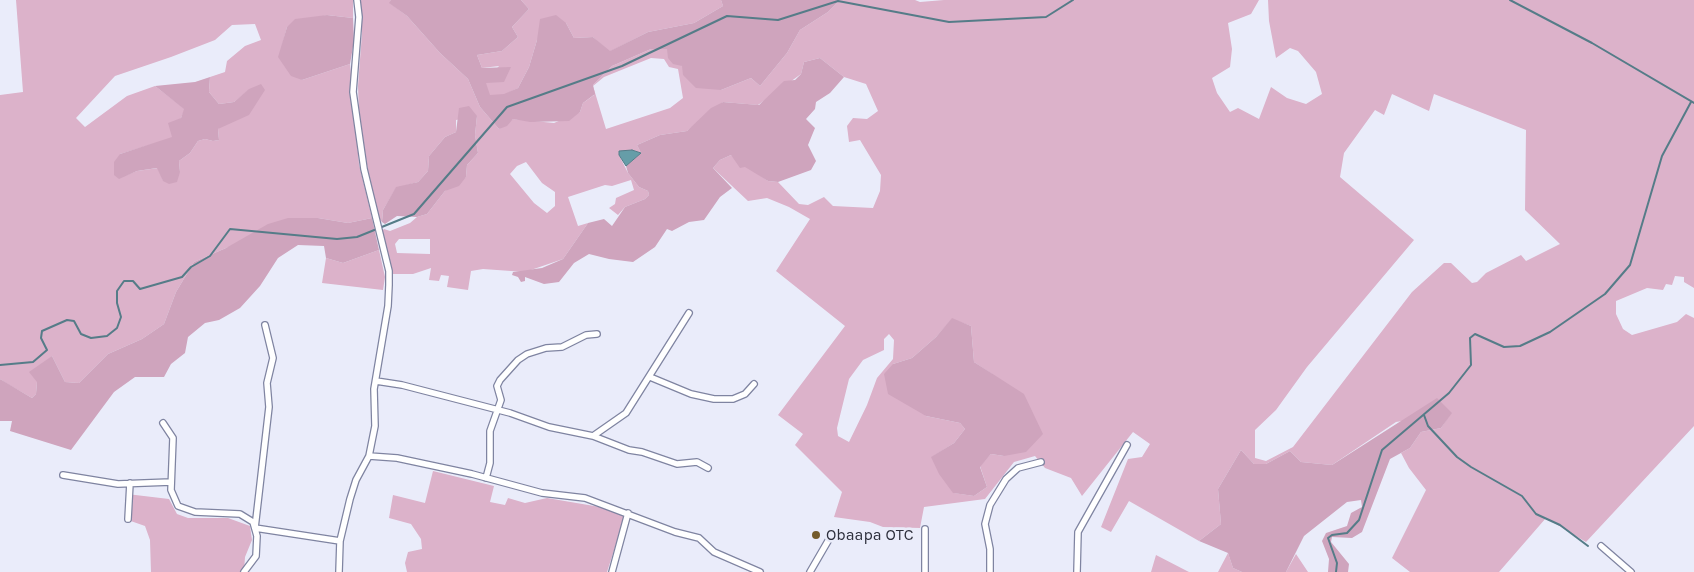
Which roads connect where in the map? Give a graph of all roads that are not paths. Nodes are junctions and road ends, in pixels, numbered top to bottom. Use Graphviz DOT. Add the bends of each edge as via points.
graph roads {
  1 [pos="357,0"];
  2 [pos="689,313"];
  3 [pos="265,325"];
  4 [pos="597,334"];
  5 [pos="650,377"];
  6 [pos="376,381"];
  7 [pos="754,384"];
  8 [pos="499,410"];
  9 [pos="163,423"];
  10 [pos="593,436"];
  11 [pos="1127,445"];
  12 [pos="369,456"];
  13 [pos="1040,462"];
  14 [pos="708,468"];
  15 [pos="63,475"];
  16 [pos="486,478"];
  17 [pos="171,482"];
  18 [pos="130,483"];
  19 [pos="628,513"];
  20 [pos="128,519"];
  21 [pos="255,528"];
  22 [pos="925,529"];
  23 [pos="828,541"];
  24 [pos="340,542"];
  25 [pos="1601,546"];
  26 [pos="244,572"];
  27 [pos="339,572"];
  28 [pos="612,572"];
  29 [pos="760,572"];
  30 [pos="810,572"];
  31 [pos="925,572"];
  32 [pos="990,572"];
  33 [pos="1077,572"];
  34 [pos="1631,572"];
  1 -- 6 [label="street" via="359,17 353,92 364,169 389,270 388,306"];
  2 -- 5 [label="street"];
  3 -- 21 [label="street" via="273,358 267,383 269,407"];
  4 -- 8 [label="street" via="586,334 562,347 546,348 518,360 498,383"];
  5 -- 7 [label="street" via="691,394 714,399 733,399 745,394"];
  5 -- 10 [label="street" via="626,413"];
  6 -- 8 [label="street"];
  6 -- 12 [label="street" via="375,426"];
  8 -- 10 [label="street" via="549,427"];
  8 -- 16 [label="street" via="490,431 490,463"];
  9 -- 17 [label="street" via="173,438"];
  10 -- 14 [label="street" via="677,464 698,462"];
  11 -- 33 [label="street" via="1078,532"];
  12 -- 16 [label="street" via="397,458"];
  12 -- 24 [label="street" via="356,480"];
  13 -- 32 [label="street" via="1018,468 1006,479 990,506 985,524"];
  15 -- 18 [label="street" via="92,481"];
  16 -- 19 [label="street" via="542,493 585,498"];
  17 -- 18 [label="street"];
  17 -- 21 [label="street" via="173,498 181,509 240,514 248,517"];
  18 -- 20 [label="street"];
  19 -- 28 [label="street"];
  19 -- 29 [label="street" via="699,538 714,552"];
  21 -- 24 [label="street"];
  21 -- 26 [label="street" via="256,556"];
  22 -- 31 [label="street"];
  23 -- 30 [label="street"];
  24 -- 27 [label="street"];
  25 -- 34 [label="street"];
}
